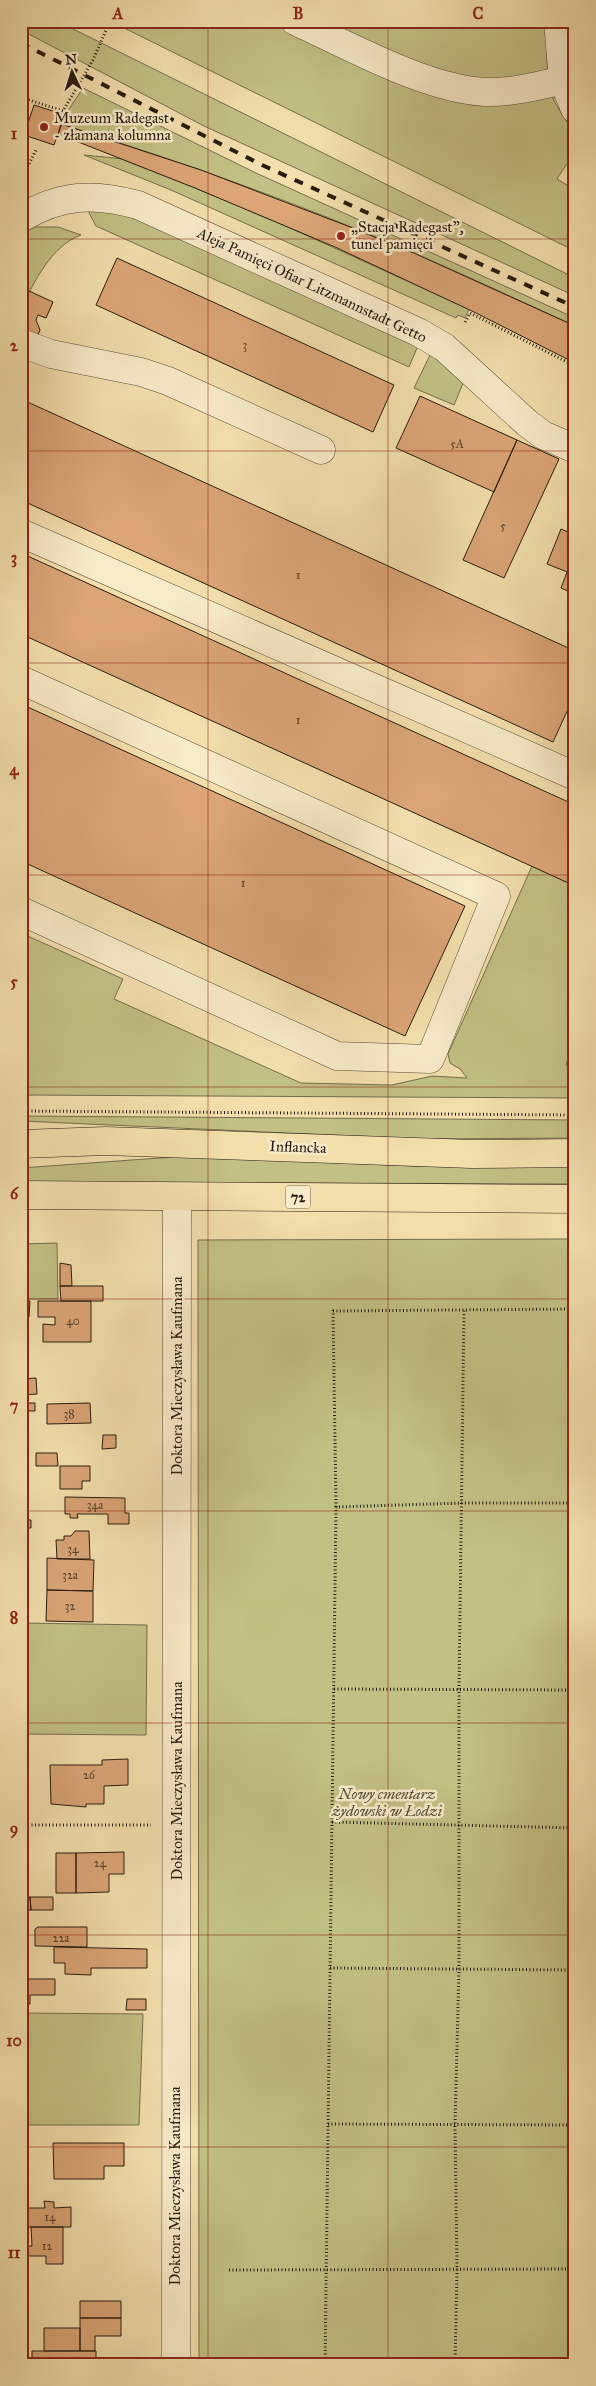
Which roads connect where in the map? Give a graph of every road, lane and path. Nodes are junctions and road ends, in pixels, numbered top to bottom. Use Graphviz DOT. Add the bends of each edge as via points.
graph roads {
  1 [pos="110,21"];
  2 [pos="295,21"];
  3 [pos="558,21"];
  4 [pos="564,80"];
  5 [pos="575,109"];
  6 [pos="21,116"];
  7 [pos="36,150"];
  8 [pos="26,170"];
  9 [pos="21,218"];
  10 [pos="465,322"];
  11 [pos="21,343"];
  12 [pos="575,366"];
  13 [pos="575,449"];
  14 [pos="321,450"];
  15 [pos="21,533"];
  16 [pos="21,680"];
  17 [pos="575,776"];
  18 [pos="21,910"];
  19 [pos="21,1111"];
  20 [pos="575,1115"];
  21 [pos="21,1144"];
  22 [pos="575,1153"];
  23 [pos="21,1195"];
  24 [pos="177,1197"];
  25 [pos="575,1198"];
  26 [pos="575,1309"];
  27 [pos="464,1310"];
  28 [pos="463,1503"];
  29 [pos="575,1503"];
  30 [pos="336,1507"];
  31 [pos="334,1689"];
  32 [pos="459,1689"];
  33 [pos="575,1690"];
  34 [pos="332,1822"];
  35 [pos="21,1825"];
  36 [pos="177,1825"];
  37 [pos="460,1825"];
  38 [pos="575,1828"];
  39 [pos="330,1968"];
  40 [pos="460,1969"];
  41 [pos="575,1970"];
  42 [pos="328,2124"];
  43 [pos="455,2125"];
  44 [pos="575,2125"];
  45 [pos="575,2269"];
  46 [pos="229,2270"];
  47 [pos="327,2270"];
  48 [pos="457,2270"];
  49 [pos="176,2365"];
  50 [pos="324,2365"];
  51 [pos="454,2365"];
  1 -- 6 [label="path" via="94,60 63,111 29,100"];
  2 -- 4 [label="street" via="390,65 439,83 484,92 523,89"];
  3 -- 4 [label="street"];
  4 -- 5 [label="street"];
  7 -- 8 [label="path"];
  9 -- 13 [label="street, Aleja Pamięci Ofiar Litzmannstadt Getto" via="35,210 90,196 114,198 138,206 418,332 444,347 526,424"];
  10 -- 12 [label="path" via="470,313"];
  11 -- 14 [label="street" via="51,354 168,380"];
  15 -- 17 [label="street"];
  16 -- 18 [label="street" via="496,896 430,1059 337,1056"];
  19 -- 20 [label="path"];
  21 -- 22 [label="main road, Inflancka" via="124,1141 472,1154"];
  23 -- 24 [label="main road, 72"];
  24 -- 25 [label="main road, 72"];
  24 -- 36 [label="street, Doktora Mieczysława Kaufmana"];
  26 -- 27 [label="path"];
  27 -- 28 [label="path"];
  27 -- 30 [label="path" via="333,1311"];
  28 -- 29 [label="path"];
  28 -- 30 [label="path"];
  28 -- 32 [label="path"];
  30 -- 31 [label="path"];
  31 -- 32 [label="path"];
  31 -- 34 [label="path"];
  32 -- 33 [label="path"];
  32 -- 37 [label="path"];
  34 -- 37 [label="path"];
  34 -- 39 [label="path"];
  35 -- 36 [label="path"];
  36 -- 49 [label="street, Doktora Mieczysława Kaufmana"];
  37 -- 38 [label="path"];
  37 -- 40 [label="path"];
  39 -- 40 [label="path"];
  39 -- 42 [label="path"];
  40 -- 41 [label="path"];
  40 -- 43 [label="path"];
  42 -- 43 [label="path"];
  42 -- 47 [label="path"];
  43 -- 44 [label="path"];
  43 -- 48 [label="path"];
  45 -- 48 [label="path"];
  46 -- 47 [label="path"];
  47 -- 48 [label="path"];
  47 -- 50 [label="path"];
  48 -- 51 [label="path"];
}
